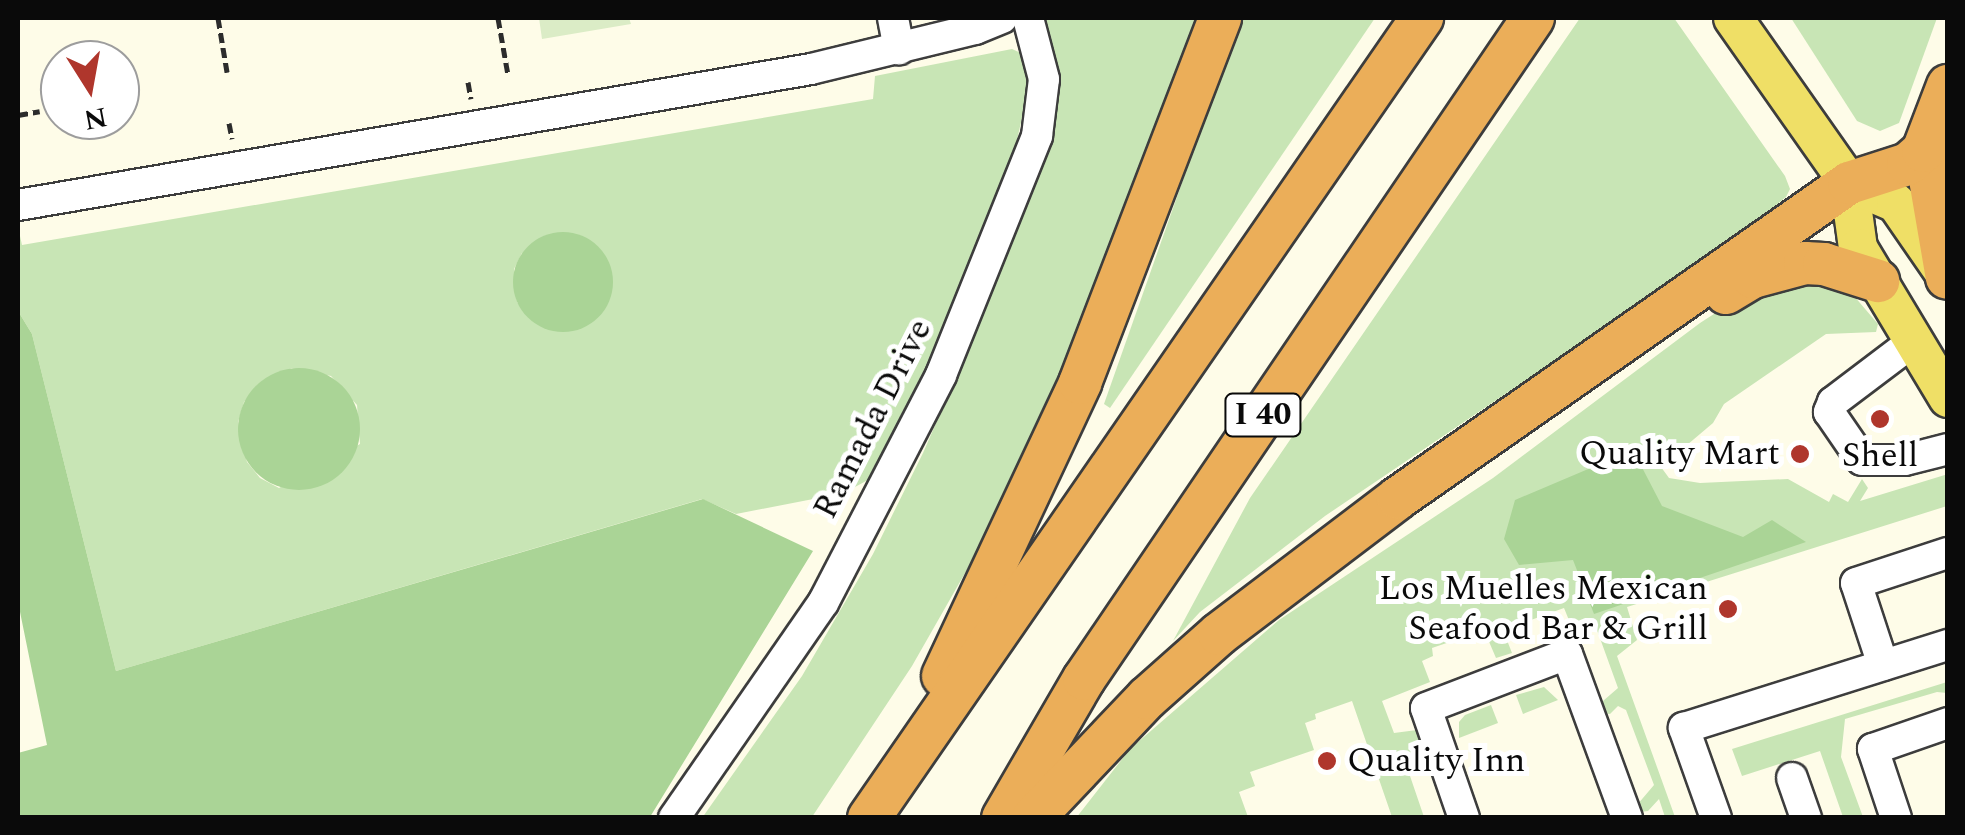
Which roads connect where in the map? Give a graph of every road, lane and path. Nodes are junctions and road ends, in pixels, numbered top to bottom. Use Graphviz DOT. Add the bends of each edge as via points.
graph roads {
  1 [pos="218,18"];
  2 [pos="498,18"];
  3 [pos="893,18"];
  4 [pos="1002,18"];
  5 [pos="1028,18"];
  6 [pos="1220,18"];
  7 [pos="1422,18"];
  8 [pos="1532,18"];
  9 [pos="1733,18"];
  10 [pos="899,48"];
  11 [pos="227,72"];
  12 [pos="508,75"];
  13 [pos="1948,86"];
  14 [pos="40,111"];
  15 [pos="18,115"];
  16 [pos="1932,131"];
  17 [pos="1849,184"];
  18 [pos="18,206"];
  19 [pos="1948,278"];
  20 [pos="1878,281"];
  21 [pos="1914,340"];
  22 [pos="1616,342"];
  23 [pos="1948,398"];
  24 [pos="1948,449"];
  25 [pos="1948,553"];
  26 [pos="1948,645"];
  27 [pos="1883,665"];
  28 [pos="1948,723"];
  29 [pos="1792,778"];
  30 [pos="881,801"];
  31 [pos="674,818"];
  32 [pos="1002,818"];
  33 [pos="1033,818"];
  34 [pos="1464,818"];
  35 [pos="1627,818"];
  36 [pos="1716,818"];
  37 [pos="1806,818"];
  38 [pos="1896,818"];
  1 -- 11 [label="path"];
  2 -- 12 [label="path"];
  3 -- 10 [label="street"];
  4 -- 10 [label="street"];
  5 -- 31 [label="street, Ramada Drive" via="1044,78 1037,136 941,375 824,603"];
  6 -- 30 [label="highway" via="1080,383"];
  7 -- 30 [label="highway, I 40"];
  8 -- 32 [label="highway, I 40" via="1084,679"];
  9 -- 17 [label="main road"];
  10 -- 18 [label="street" via="811,69"];
  13 -- 16 [label="highway"];
  14 -- 15 [label="path"];
  16 -- 17 [label="highway" via="1908,164"];
  16 -- 19 [label="highway" via="1930,179"];
  17 -- 19 [label="main road" via="1896,203"];
  17 -- 20 [label="main road" via="1858,248"];
  17 -- 22 [label="highway"];
  20 -- 21 [label="main road"];
  20 -- 22 [label="highway" via="1824,264 1780,268"];
  21 -- 23 [label="main road"];
  21 -- 24 [label="street" via="1829,412 1862,460 1905,460"];
  22 -- 33 [label="highway" via="1219,634 1147,698"];
  25 -- 27 [label="street" via="1856,583"];
  26 -- 27 [label="street"];
  27 -- 36 [label="street" via="1684,728"];
  28 -- 38 [label="street" via="1873,749"];
  29 -- 37 [label="street"];
  34 -- 35 [label="street" via="1426,708 1567,654"];
}
